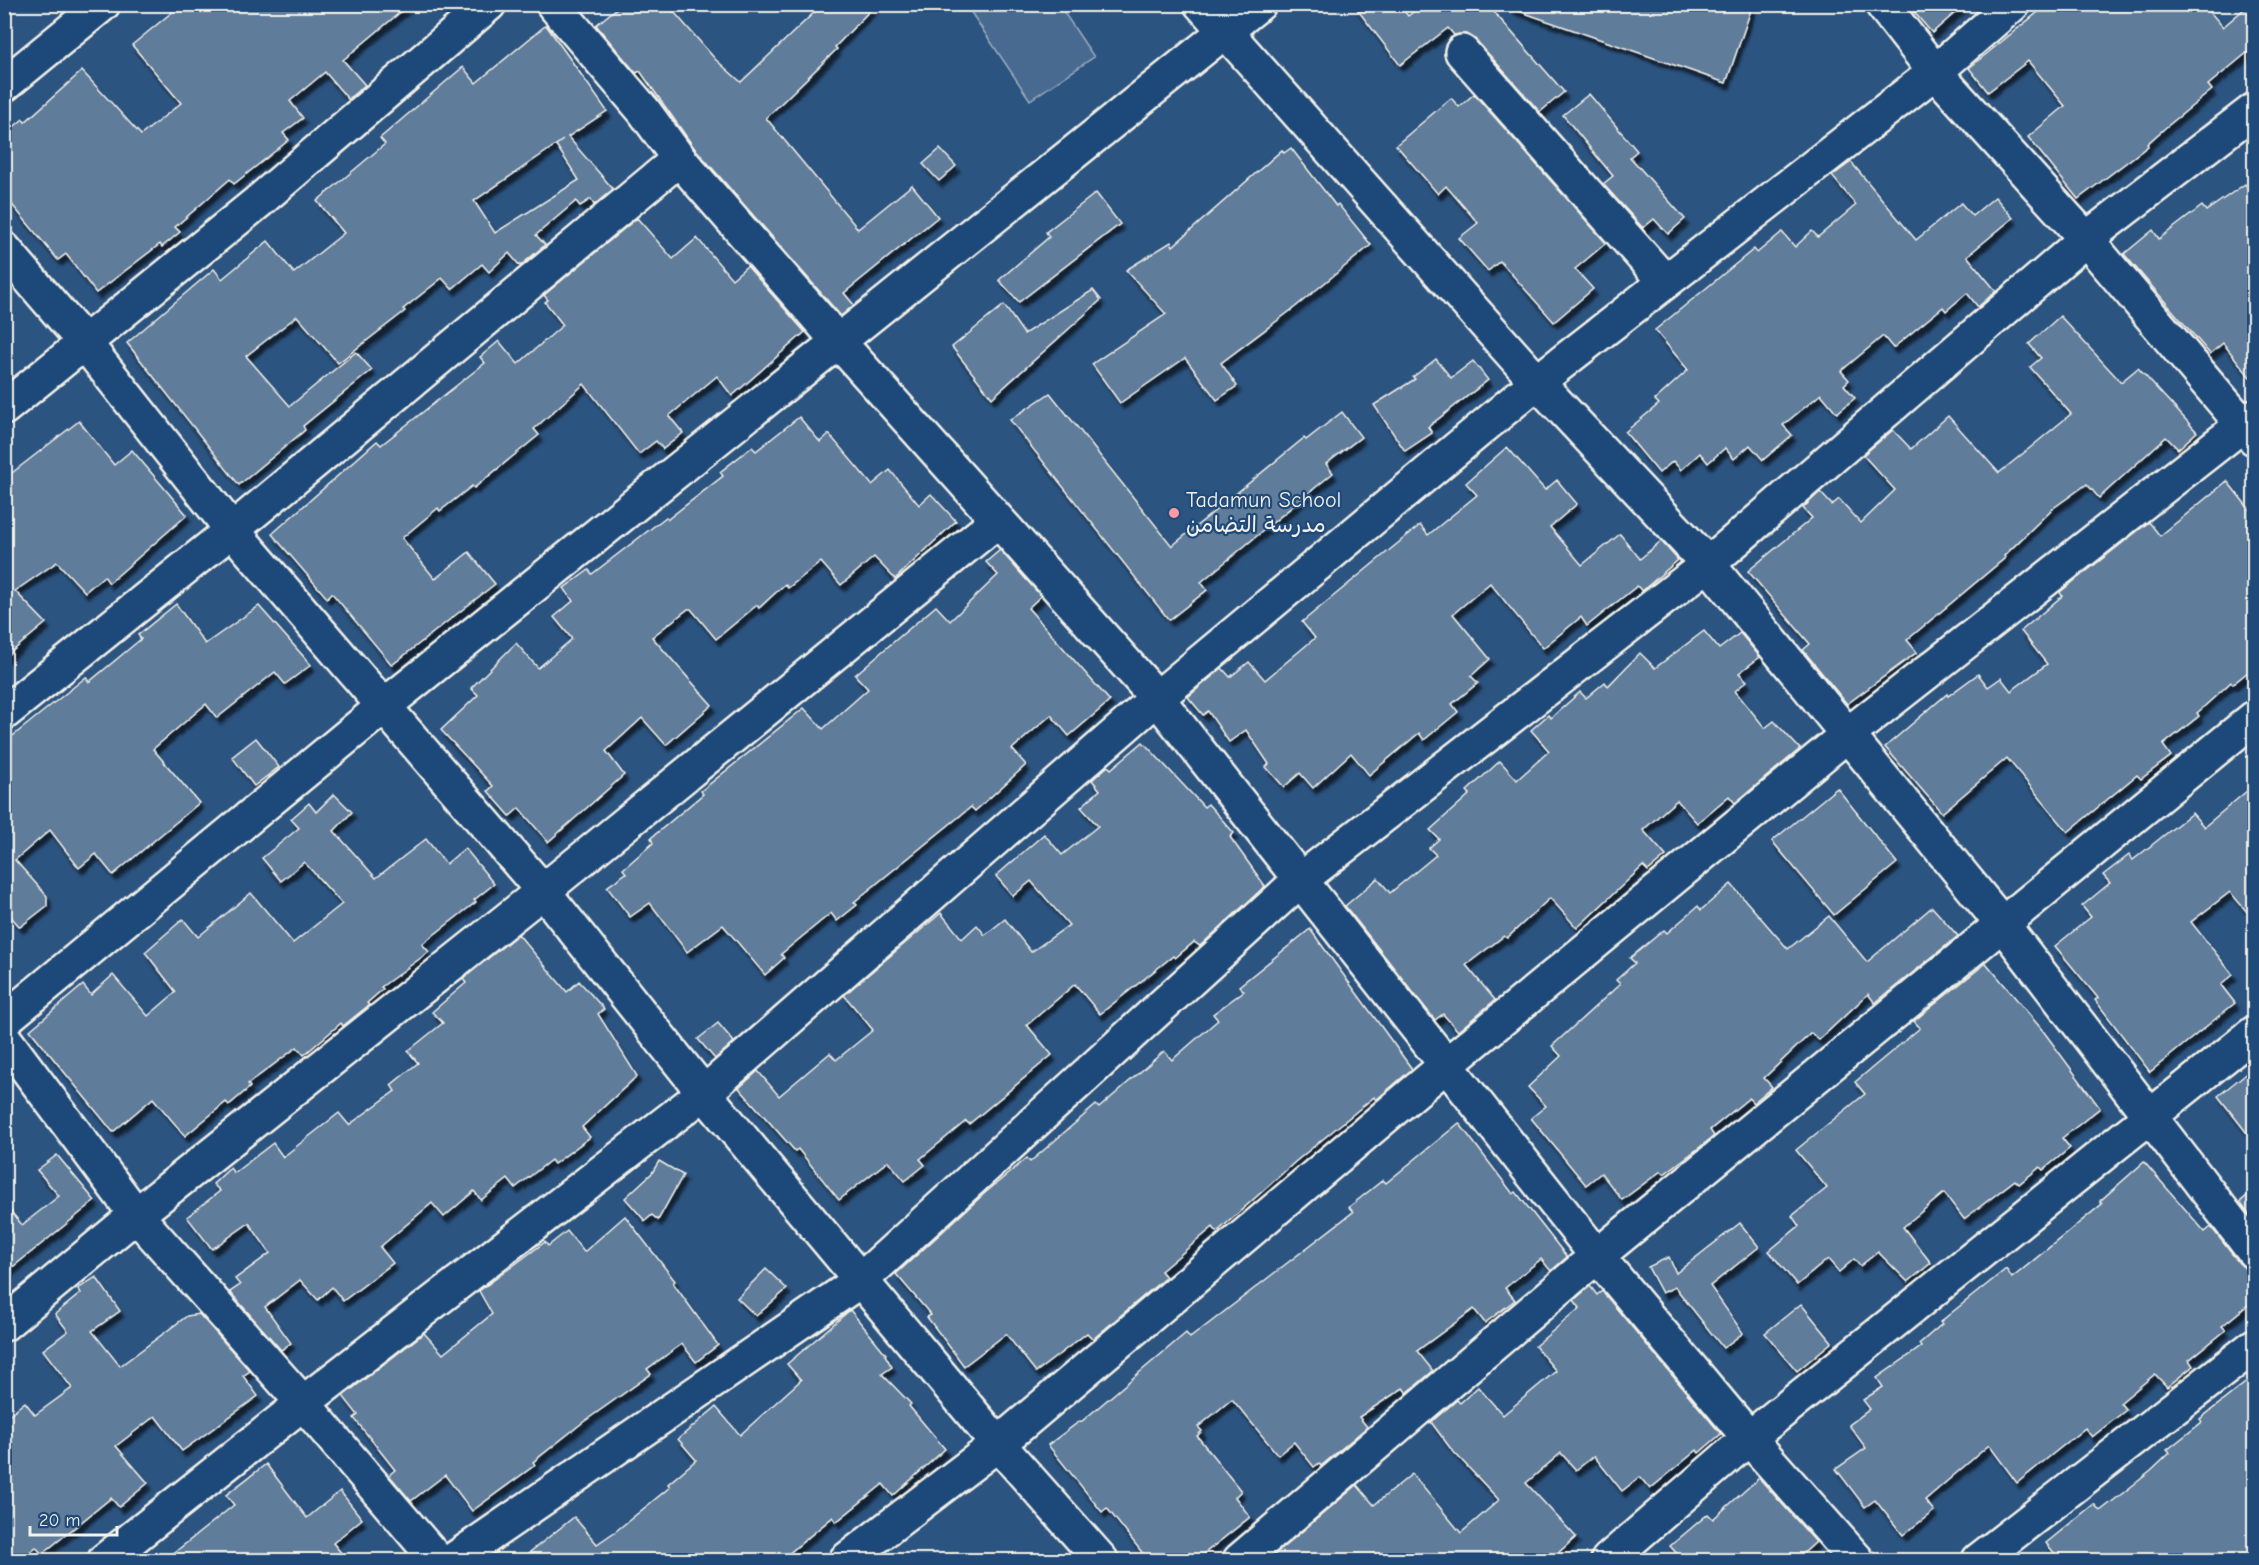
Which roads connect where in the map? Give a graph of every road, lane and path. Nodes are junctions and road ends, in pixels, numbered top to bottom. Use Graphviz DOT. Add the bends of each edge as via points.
graph roads {
  1 [pos="103,4"];
  2 [pos="489,4"];
  3 [pos="553,4"];
  4 [pos="1201,4"];
  5 [pos="1259,4"];
  6 [pos="1882,4"];
  7 [pos="2013,4"];
  8 [pos="1225,33"];
  9 [pos="1462,52"];
  10 [pos="1935,72"];
  11 [pos="4,85"];
  12 [pos="2254,110"];
  13 [pos="680,159"];
  14 [pos="2085,238"];
  15 [pos="4,249"];
  16 [pos="1665,282"];
  17 [pos="838,341"];
  18 [pos="84,342"];
  19 [pos="1537,382"];
  20 [pos="4,408"];
  21 [pos="2251,426"];
  22 [pos="997,521"];
  23 [pos="232,530"];
  24 [pos="1708,564"];
  25 [pos="1157,698"];
  26 [pos="384,706"];
  27 [pos="4,713"];
  28 [pos="2254,718"];
  29 [pos="1847,735"];
  30 [pos="1299,881"];
  31 [pos="543,891"];
  32 [pos="2003,925"];
  33 [pos="4,1020"];
  34 [pos="2254,1033"];
  35 [pos="4,1038"];
  36 [pos="1445,1066"];
  37 [pos="704,1093"];
  38 [pos="2151,1117"];
  39 [pos="136,1215"];
  40 [pos="2254,1252"];
  41 [pos="1597,1256"];
  42 [pos="861,1280"];
  43 [pos="4,1324"];
  44 [pos="2254,1346"];
  45 [pos="303,1403"];
  46 [pos="1749,1438"];
  47 [pos="998,1444"];
  48 [pos="105,1560"];
  49 [pos="437,1560"];
  50 [pos="453,1560"];
  51 [pos="846,1560"];
  52 [pos="1101,1560"];
  53 [pos="1240,1560"];
  54 [pos="1608,1560"];
  55 [pos="1857,1560"];
  56 [pos="1979,1560"];
  1 -- 11 [label="street"];
  2 -- 18 [label="street" via="258,202"];
  3 -- 13 [label="street"];
  4 -- 8 [label="street"];
  5 -- 8 [label="street"];
  6 -- 10 [label="street"];
  7 -- 10 [label="street"];
  8 -- 17 [label="street"];
  8 -- 19 [label="street"];
  9 -- 16 [label="street"];
  10 -- 14 [label="street"];
  10 -- 16 [label="street"];
  12 -- 14 [label="street"];
  13 -- 17 [label="street"];
  13 -- 23 [label="street"];
  14 -- 21 [label="street"];
  14 -- 24 [label="street"];
  15 -- 18 [label="street"];
  16 -- 19 [label="street"];
  17 -- 22 [label="street"];
  17 -- 26 [label="street"];
  18 -- 20 [label="street"];
  18 -- 23 [label="street"];
  19 -- 24 [label="street"];
  19 -- 25 [label="street"];
  21 -- 29 [label="street"];
  22 -- 25 [label="street"];
  22 -- 31 [label="street"];
  23 -- 26 [label="street"];
  23 -- 27 [label="street"];
  24 -- 29 [label="street"];
  24 -- 30 [label="street"];
  25 -- 30 [label="street"];
  25 -- 37 [label="street"];
  26 -- 31 [label="street"];
  26 -- 33 [label="street"];
  28 -- 32 [label="street"];
  29 -- 32 [label="street"];
  29 -- 36 [label="street"];
  30 -- 36 [label="street"];
  30 -- 42 [label="street"];
  31 -- 37 [label="street"];
  31 -- 39 [label="street"];
  32 -- 38 [label="street"];
  32 -- 41 [label="street"];
  34 -- 38 [label="street"];
  35 -- 39 [label="street"];
  36 -- 41 [label="street"];
  36 -- 47 [label="street"];
  37 -- 42 [label="street"];
  37 -- 45 [label="street"];
  38 -- 40 [label="street"];
  38 -- 46 [label="street"];
  39 -- 43 [label="street"];
  39 -- 45 [label="street"];
  41 -- 46 [label="street"];
  41 -- 53 [label="street"];
  42 -- 47 [label="street"];
  42 -- 50 [label="street"];
  44 -- 56 [label="street"];
  45 -- 48 [label="street"];
  45 -- 49 [label="street"];
  46 -- 54 [label="street"];
  46 -- 55 [label="street"];
  47 -- 51 [label="street"];
  47 -- 52 [label="street"];
}
